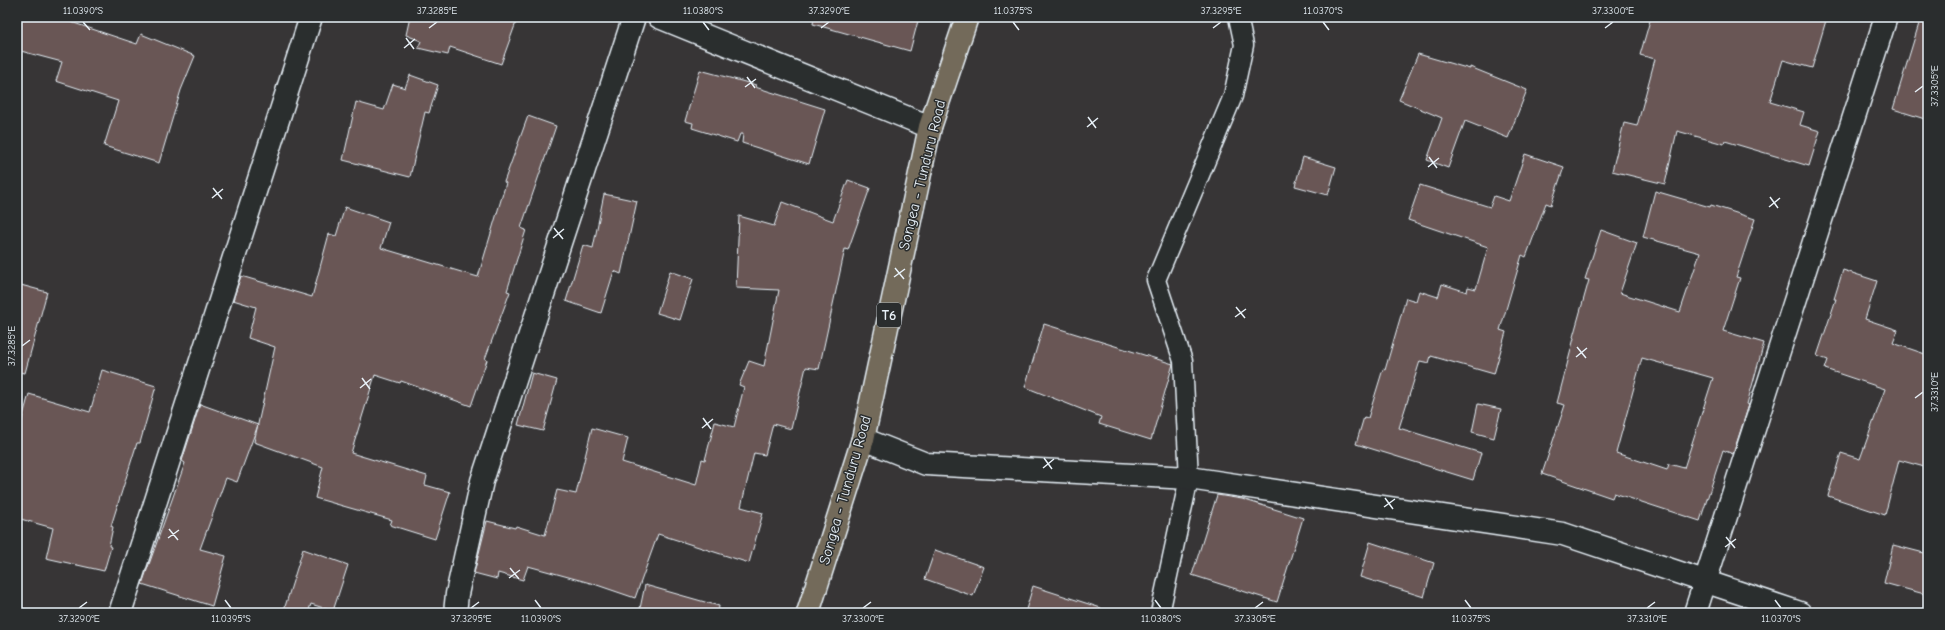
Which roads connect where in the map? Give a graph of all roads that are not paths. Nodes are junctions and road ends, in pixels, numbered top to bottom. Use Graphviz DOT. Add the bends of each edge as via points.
graph roads {
  1 [pos="311,17"];
  2 [pos="634,17"];
  3 [pos="659,17"];
  4 [pos="967,17"];
  5 [pos="1238,17"];
  6 [pos="1886,17"];
  7 [pos="930,127"];
  8 [pos="863,439"];
  9 [pos="1189,478"];
  10 [pos="1705,582"];
  11 [pos="120,613"];
  12 [pos="454,613"];
  13 [pos="808,613"];
  14 [pos="1160,613"];
  15 [pos="1695,613"];
  16 [pos="1800,613"];
  1 -- 11 [label="street"];
  2 -- 12 [label="street" via="482,481"];
  3 -- 7 [label="street"];
  4 -- 7 [label="highway, Songea - Tunduru Road / T6"];
  5 -- 9 [label="lane" via="1244,45 1233,96 1156,280 1184,361"];
  6 -- 10 [label="street"];
  7 -- 8 [label="highway, Songea - Tunduru Road / T6"];
  8 -- 9 [label="street" via="926,464"];
  8 -- 13 [label="highway, Songea - Tunduru Road / T6"];
  9 -- 10 [label="street" via="1563,534"];
  9 -- 14 [label="lane"];
  10 -- 15 [label="street"];
  10 -- 16 [label="street"];
}
